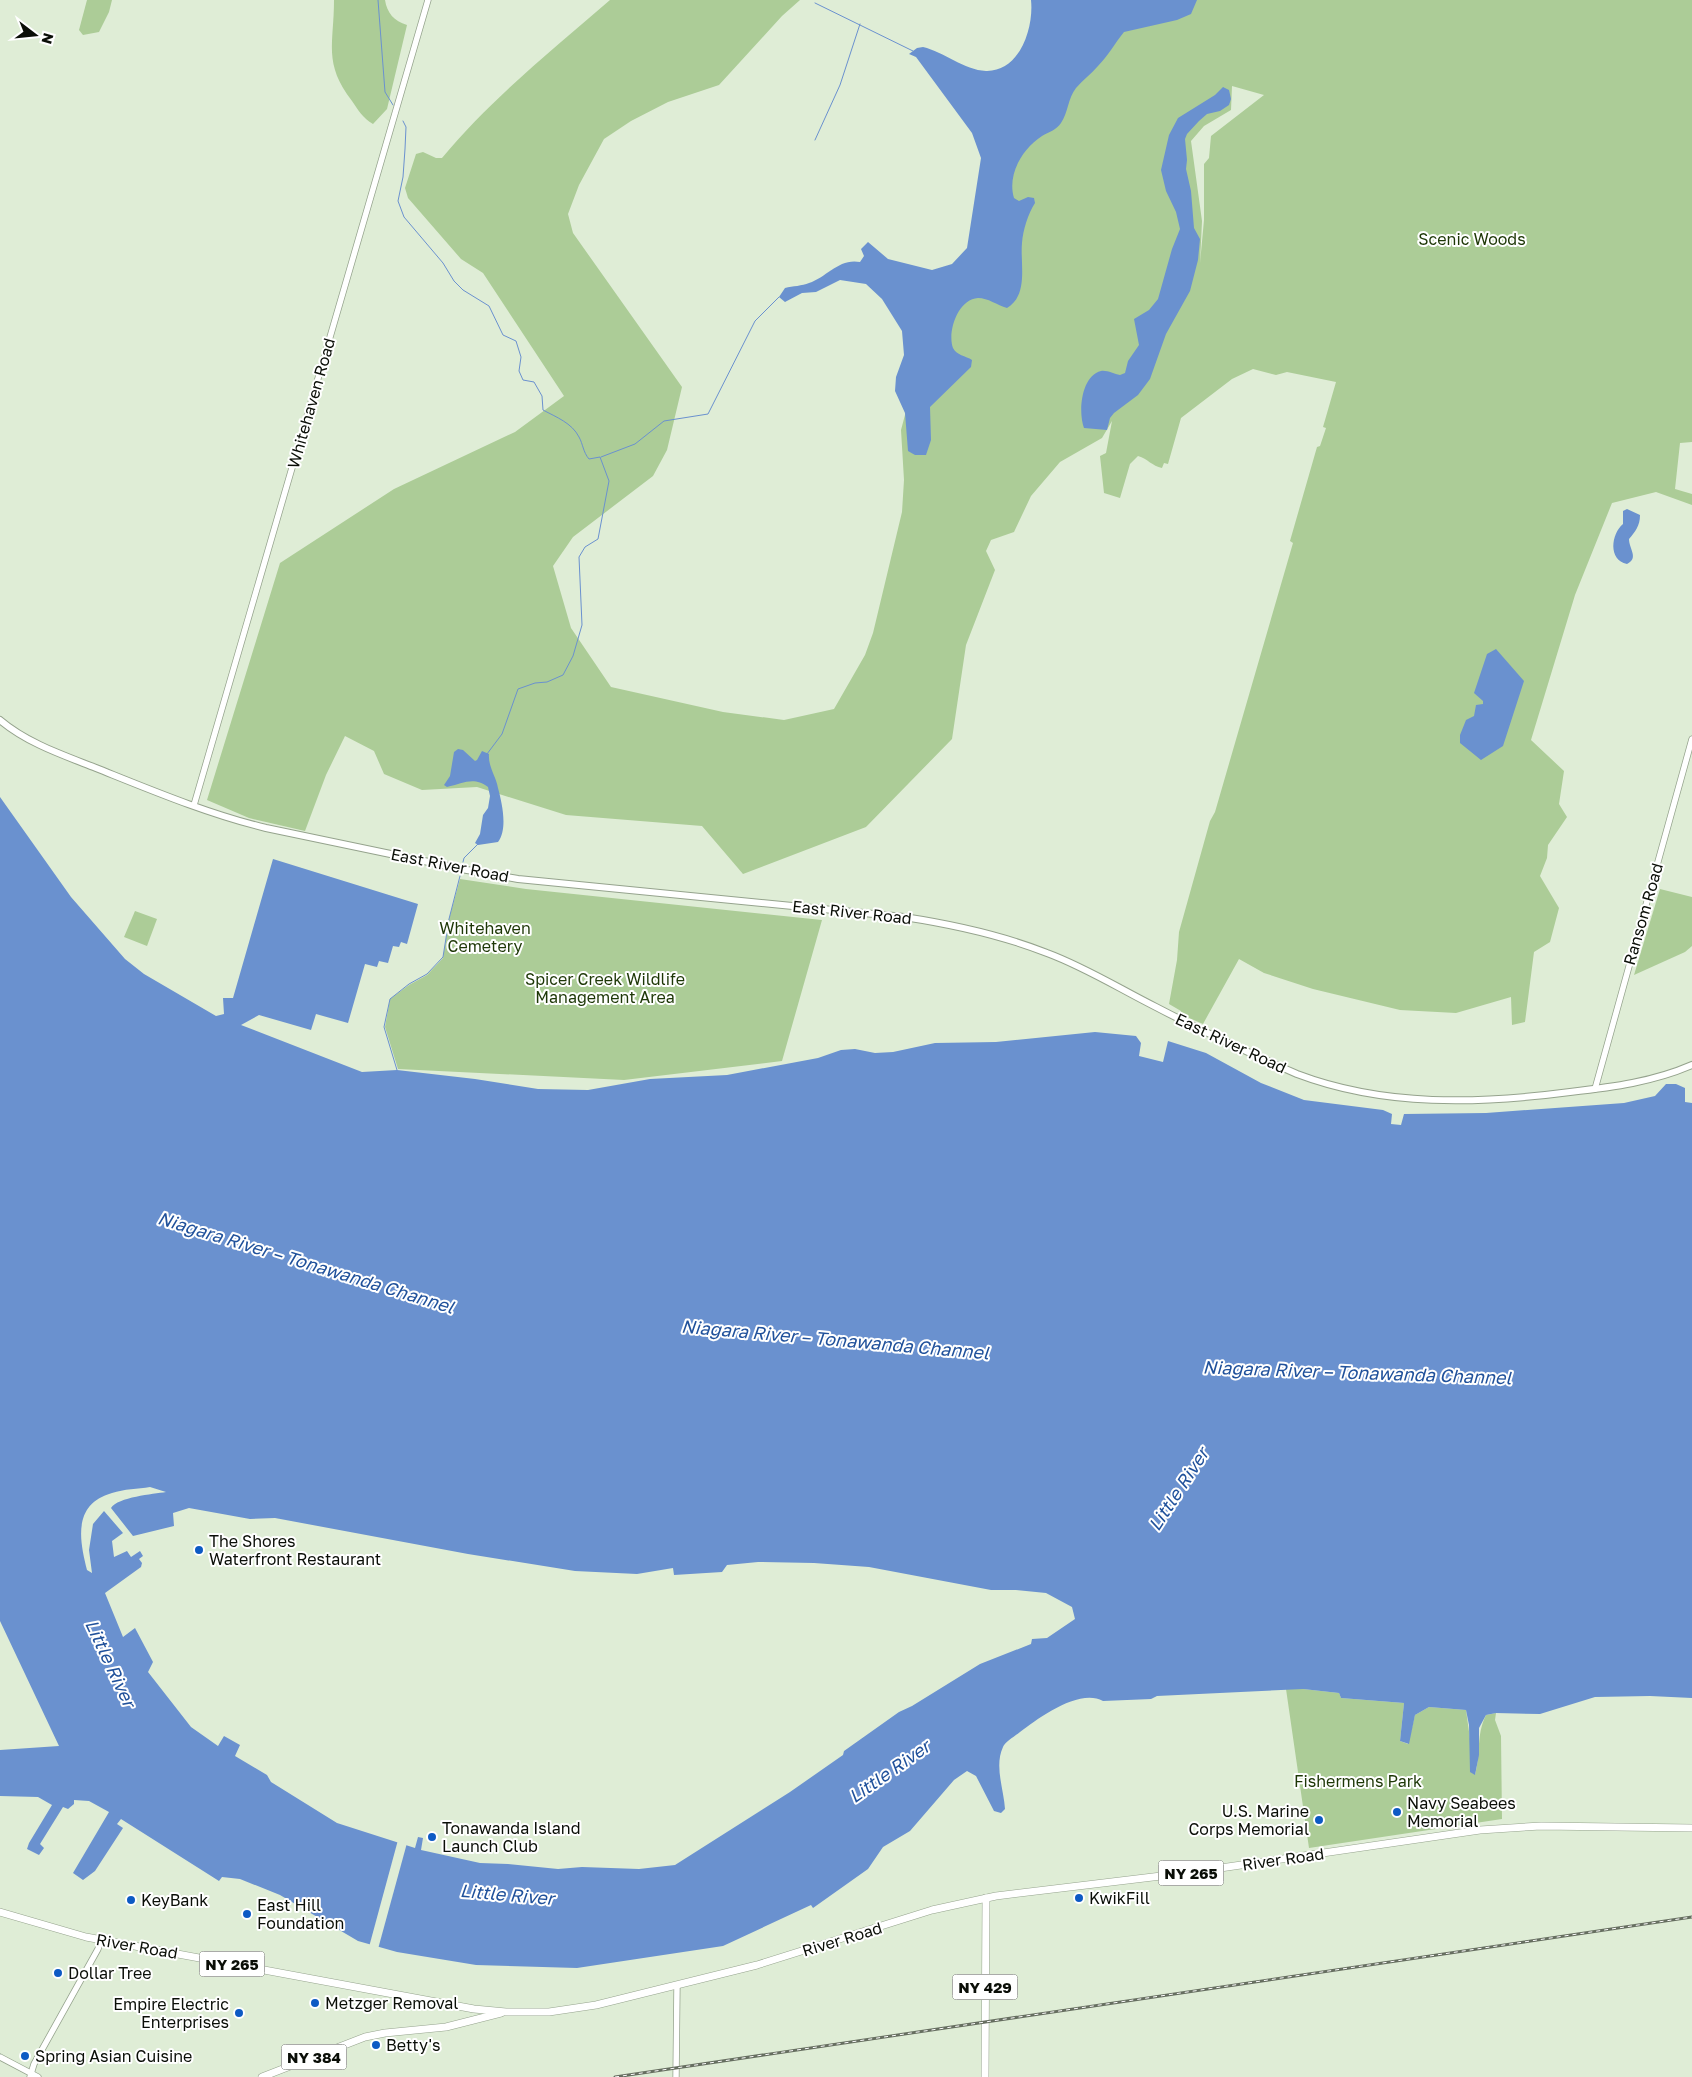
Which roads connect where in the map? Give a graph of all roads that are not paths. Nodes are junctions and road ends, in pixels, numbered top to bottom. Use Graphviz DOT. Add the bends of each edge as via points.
graph roads {
  1 [pos="428,0"];
  2 [pos="0,720"];
  3 [pos="1692,740"];
  4 [pos="194,805"];
  5 [pos="1692,1065"];
  6 [pos="1595,1089"];
  7 [pos="1692,1828"];
  8 [pos="986,1898"];
  9 [pos="0,1912"];
  10 [pos="100,1940"];
  11 [pos="677,1986"];
  12 [pos="506,2012"];
  13 [pos="0,2057"];
  14 [pos="30,2075"];
  15 [pos="38,2077"];
  16 [pos="262,2077"];
  17 [pos="676,2077"];
  18 [pos="984,2077"];
  1 -- 4 [label="street, Whitehaven Road"];
  2 -- 4 [label="main road, East River Road" via="56,751"];
  3 -- 6 [label="street, Ransom Road"];
  4 -- 6 [label="main road, East River Road" via="266,828 503,876 894,916 947,925 1060,958 1284,1068 1319,1082 1356,1091 1451,1101 1494,1100"];
  5 -- 6 [label="main road, East River Road" via="1661,1077"];
  7 -- 8 [label="main road, River Road / NY 265" via="1538,1826 1480,1830 1186,1873"];
  8 -- 11 [label="main road, River Road / NY 265" via="939,1908 757,1965"];
  8 -- 18 [label="main road, NY 429"];
  9 -- 10 [label="main road, River Road / NY 265"];
  10 -- 12 [label="main road, River Road / NY 265"];
  10 -- 14 [label="street"];
  11 -- 12 [label="main road, River Road / NY 265" via="567,2010"];
  11 -- 17 [label="street"];
  12 -- 16 [label="main road, NY 384" via="446,2027 366,2037"];
  13 -- 14 [label="street"];
  14 -- 15 [label="street"];
}
